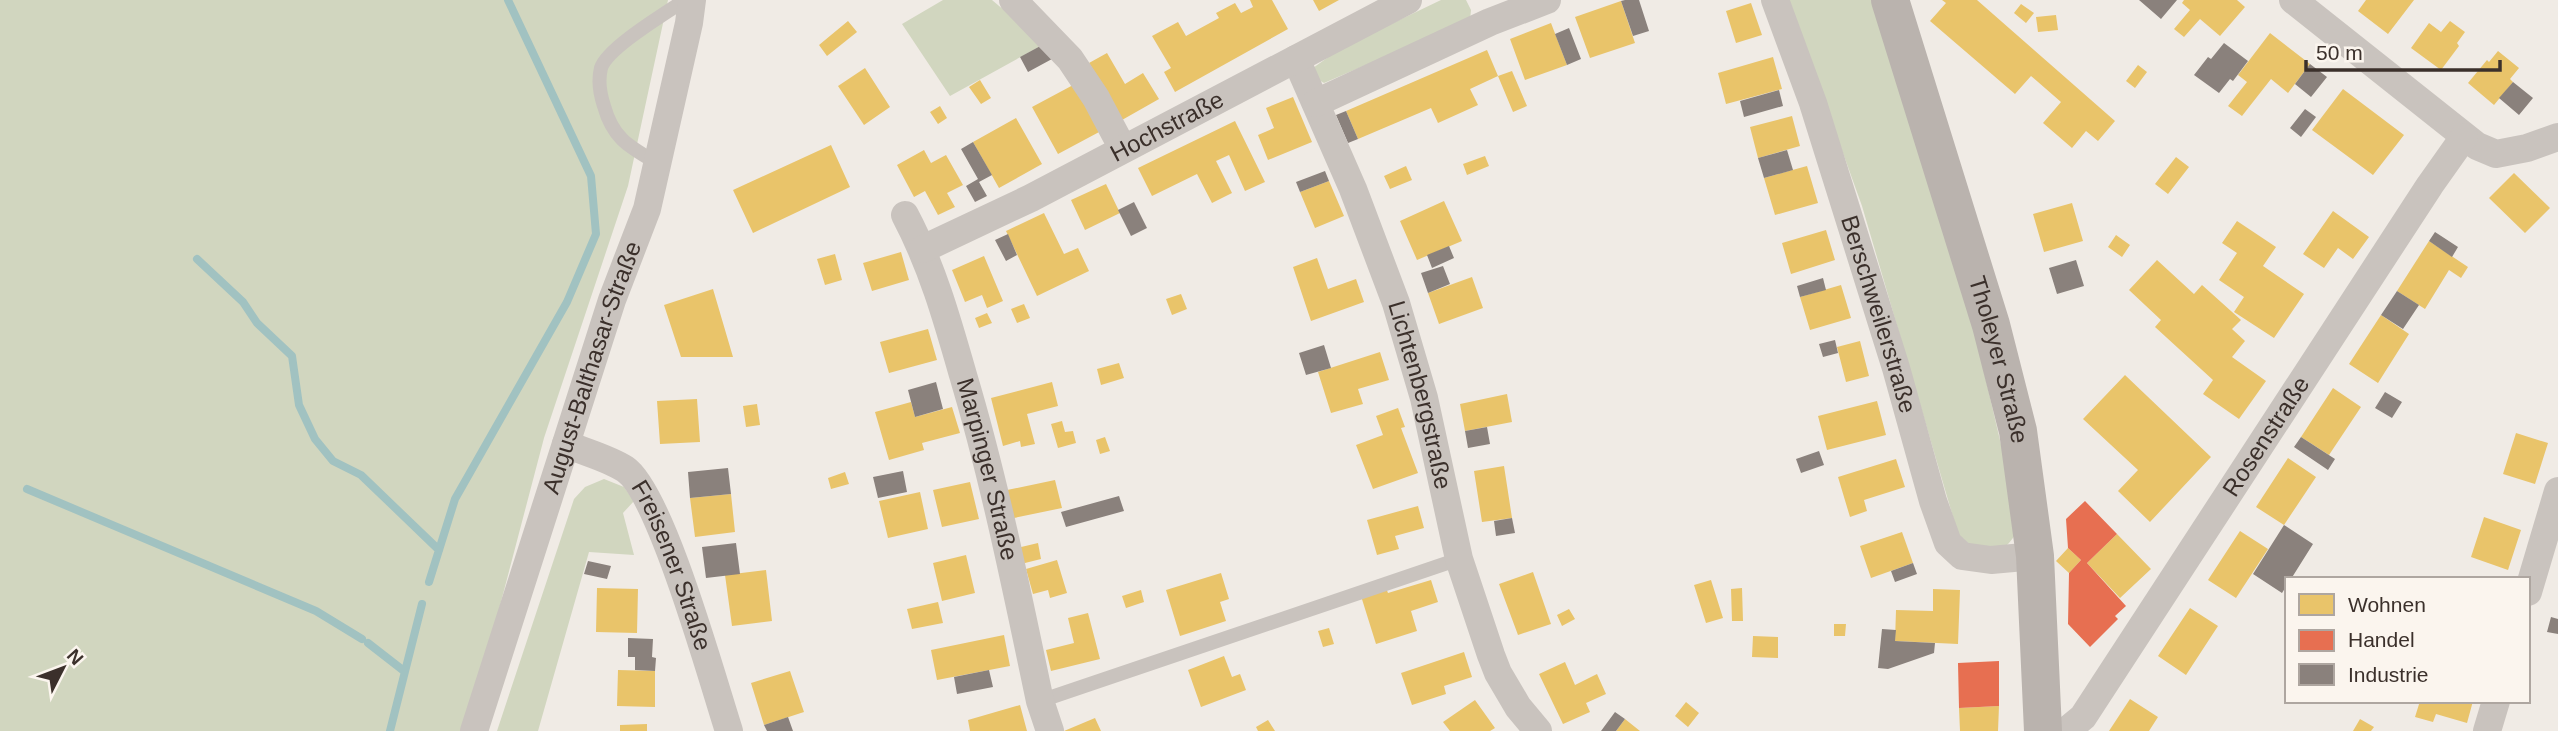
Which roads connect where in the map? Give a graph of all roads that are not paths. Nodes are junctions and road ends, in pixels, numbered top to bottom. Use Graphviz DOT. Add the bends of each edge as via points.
graph roads {
  1 [pos="685,0"];
  2 [pos="692,0"];
  3 [pos="1013,0"];
  4 [pos="1408,0"];
  5 [pos="1547,0"];
  6 [pos="1775,0"];
  7 [pos="1890,0"];
  8 [pos="2293,0"];
  9 [pos="1484,11"];
  10 [pos="1296,59"];
  11 [pos="1316,103"];
  12 [pos="2464,137"];
  13 [pos="2558,137"];
  14 [pos="1124,149"];
  15 [pos="657,163"];
  16 [pos="905,215"];
  17 [pos="923,249"];
  18 [pos="566,444"];
  19 [pos="2558,491"];
  20 [pos="2035,556"];
  21 [pos="1459,559"];
  22 [pos="2530,585"];
  23 [pos="1040,702"];
  24 [pos="2495,703"];
  25 [pos="474,731"];
  26 [pos="728,731"];
  27 [pos="1050,731"];
  28 [pos="1538,731"];
  29 [pos="2043,731"];
  30 [pos="2066,731"];
  31 [pos="2487,731"];
  1 -- 15 [label="lane" via="623,43 601,66 600,91 608,121 624,143"];
  2 -- 15 [label="street, August-Balthasar-Straße"];
  3 -- 14 [label="street" via="1070,59"];
  4 -- 10 [label="street, Hochstraße"];
  5 -- 9 [label="street"];
  6 -- 20 [label="street, Berschweilerstraße" via="1822,130 1948,543 1962,556 1990,561"];
  7 -- 20 [label="main road, Tholeyer Straße" via="1991,325 2018,431"];
  8 -- 12 [label="street"];
  9 -- 11 [label="street"];
  10 -- 11 [label="street, Lichtenbergstraße"];
  10 -- 14 [label="street, Hochstraße"];
  11 -- 21 [label="street, Lichtenbergstraße" via="1396,303 1424,398"];
  12 -- 13 [label="street" via="2496,154"];
  12 -- 30 [label="street, Rosenstraße" via="2083,717"];
  14 -- 17 [label="street, Hochstraße"];
  15 -- 18 [label="street, August-Balthasar-Straße" via="647,209"];
  16 -- 17 [label="street, Marpinger Straße"];
  17 -- 23 [label="street, Marpinger Straße" via="996,494"];
  18 -- 25 [label="street, August-Balthasar-Straße"];
  18 -- 26 [label="street, Freisener Straße" via="625,469 639,484 675,565"];
  19 -- 22 [label="street"];
  20 -- 29 [label="main road, Tholeyer Straße"];
  21 -- 23 [label="lane"];
  21 -- 28 [label="street, Lichtenbergstraße" via="1498,673"];
  23 -- 27 [label="street, Marpinger Straße"];
  24 -- 31 [label="street"];
}
